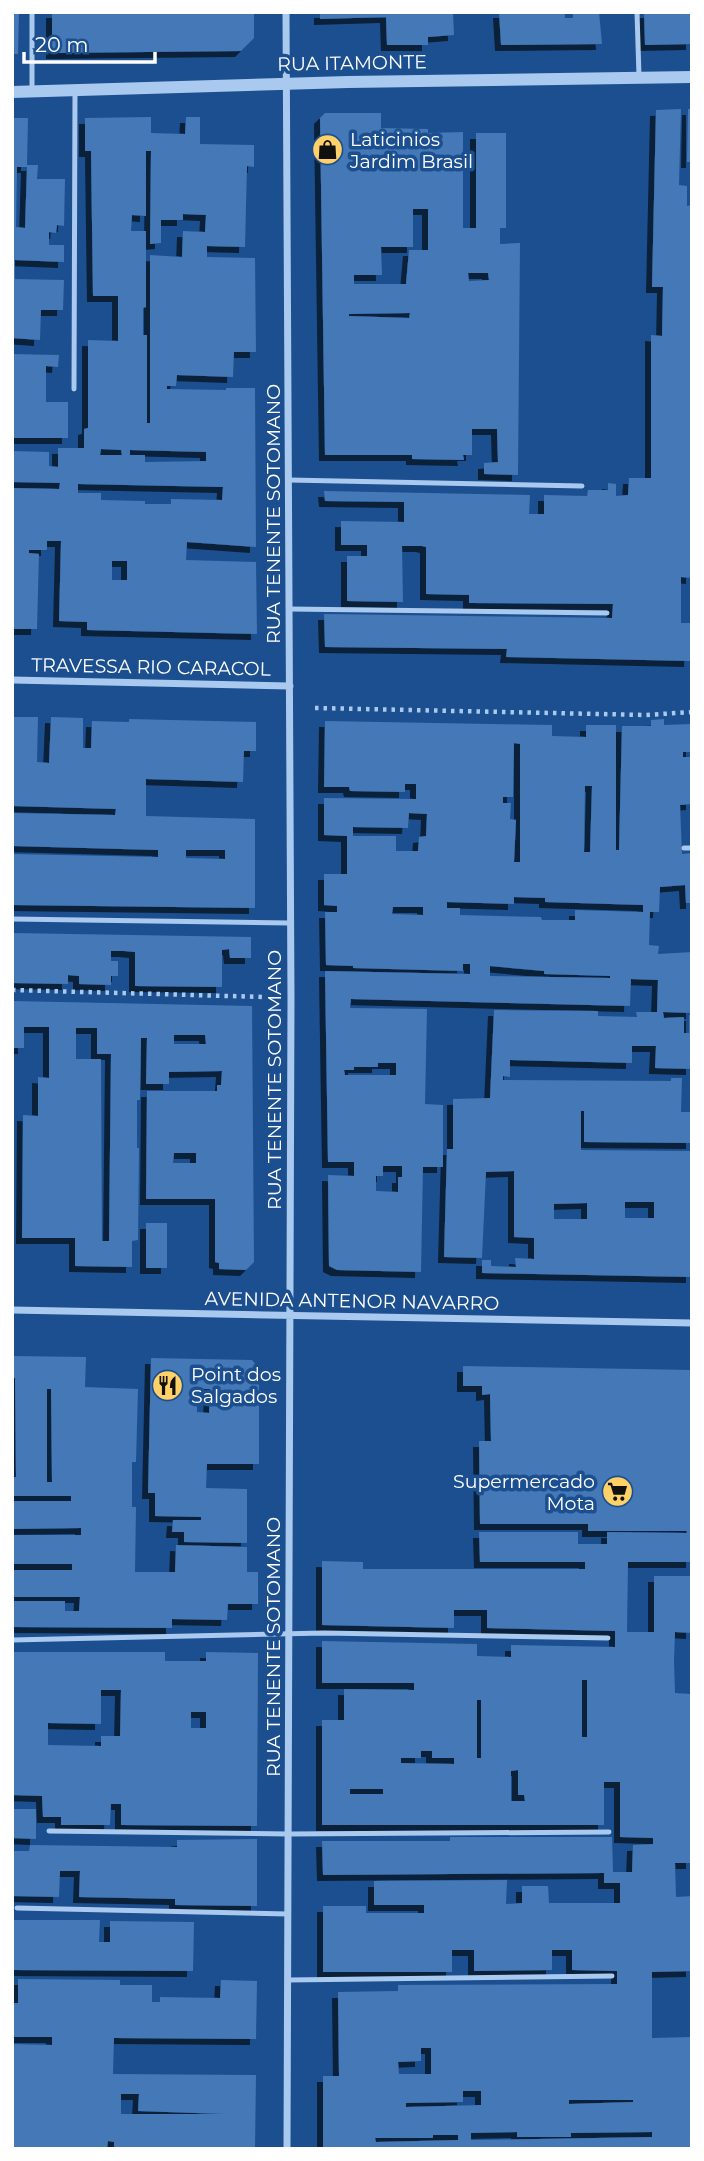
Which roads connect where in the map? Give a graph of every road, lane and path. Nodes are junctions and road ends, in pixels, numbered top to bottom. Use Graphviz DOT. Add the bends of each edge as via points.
graph roads {
  1 [pos="32,12"];
  2 [pos="286,12"];
  3 [pos="637,12"];
  4 [pos="692,77"];
  5 [pos="639,78"];
  6 [pos="286,84"];
  7 [pos="12,92"];
  8 [pos="32,92"];
  9 [pos="75,92"];
  10 [pos="74,389"];
  11 [pos="289,480"];
  12 [pos="582,486"];
  13 [pos="289,609"];
  14 [pos="607,613"];
  15 [pos="12,680"];
  16 [pos="290,686"];
  17 [pos="290,707"];
  18 [pos="692,712"];
  19 [pos="684,848"];
  20 [pos="692,848"];
  21 [pos="12,919"];
  22 [pos="290,923"];
  23 [pos="12,990"];
  24 [pos="291,998"];
  25 [pos="12,1310"];
  26 [pos="290,1315"];
  27 [pos="692,1323"];
  28 [pos="287,1633"];
  29 [pos="608,1638"];
  30 [pos="12,1640"];
  31 [pos="49,1831"];
  32 [pos="609,1832"];
  33 [pos="289,1833"];
  34 [pos="17,1908"];
  35 [pos="288,1914"];
  36 [pos="612,1976"];
  37 [pos="288,1980"];
  38 [pos="287,2149"];
  1 -- 8 [label="lane"];
  2 -- 6 [label="street, RUA TENENTE SOTOMANO"];
  3 -- 5 [label="lane"];
  4 -- 5 [label="street, RUA ITAMONTE"];
  5 -- 6 [label="street, RUA ITAMONTE"];
  6 -- 9 [label="street, RUA ITAMONTE"];
  6 -- 11 [label="street, RUA TENENTE SOTOMANO"];
  7 -- 8 [label="street, RUA ITAMONTE"];
  8 -- 9 [label="street, RUA ITAMONTE"];
  9 -- 10 [label="lane"];
  11 -- 12 [label="lane"];
  11 -- 13 [label="street, RUA TENENTE SOTOMANO"];
  13 -- 14 [label="lane"];
  13 -- 16 [label="street, RUA TENENTE SOTOMANO"];
  15 -- 16 [label="street, TRAVESSA RIO CARACOL"];
  16 -- 17 [label="street, RUA TENENTE SOTOMANO"];
  17 -- 18 [label="path" via="646,715"];
  17 -- 22 [label="street, RUA TENENTE SOTOMANO"];
  19 -- 20 [label="lane"];
  21 -- 22 [label="lane"];
  22 -- 24 [label="street, RUA TENENTE SOTOMANO"];
  23 -- 24 [label="path"];
  24 -- 26 [label="street, RUA TENENTE SOTOMANO"];
  25 -- 26 [label="street, AVENIDA ANTENOR NAVARRO"];
  26 -- 27 [label="street, AVENIDA ANTENOR NAVARRO"];
  26 -- 28 [label="street, RUA TENENTE SOTOMANO"];
  28 -- 29 [label="lane"];
  28 -- 30 [label="lane"];
  28 -- 33 [label="street, RUA TENENTE SOTOMANO"];
  31 -- 33 [label="lane"];
  32 -- 33 [label="lane"];
  33 -- 35 [label="street, RUA TENENTE SOTOMANO"];
  34 -- 35 [label="lane"];
  35 -- 37 [label="street, RUA TENENTE SOTOMANO"];
  36 -- 37 [label="lane"];
  37 -- 38 [label="street, RUA TENENTE SOTOMANO"];
}
